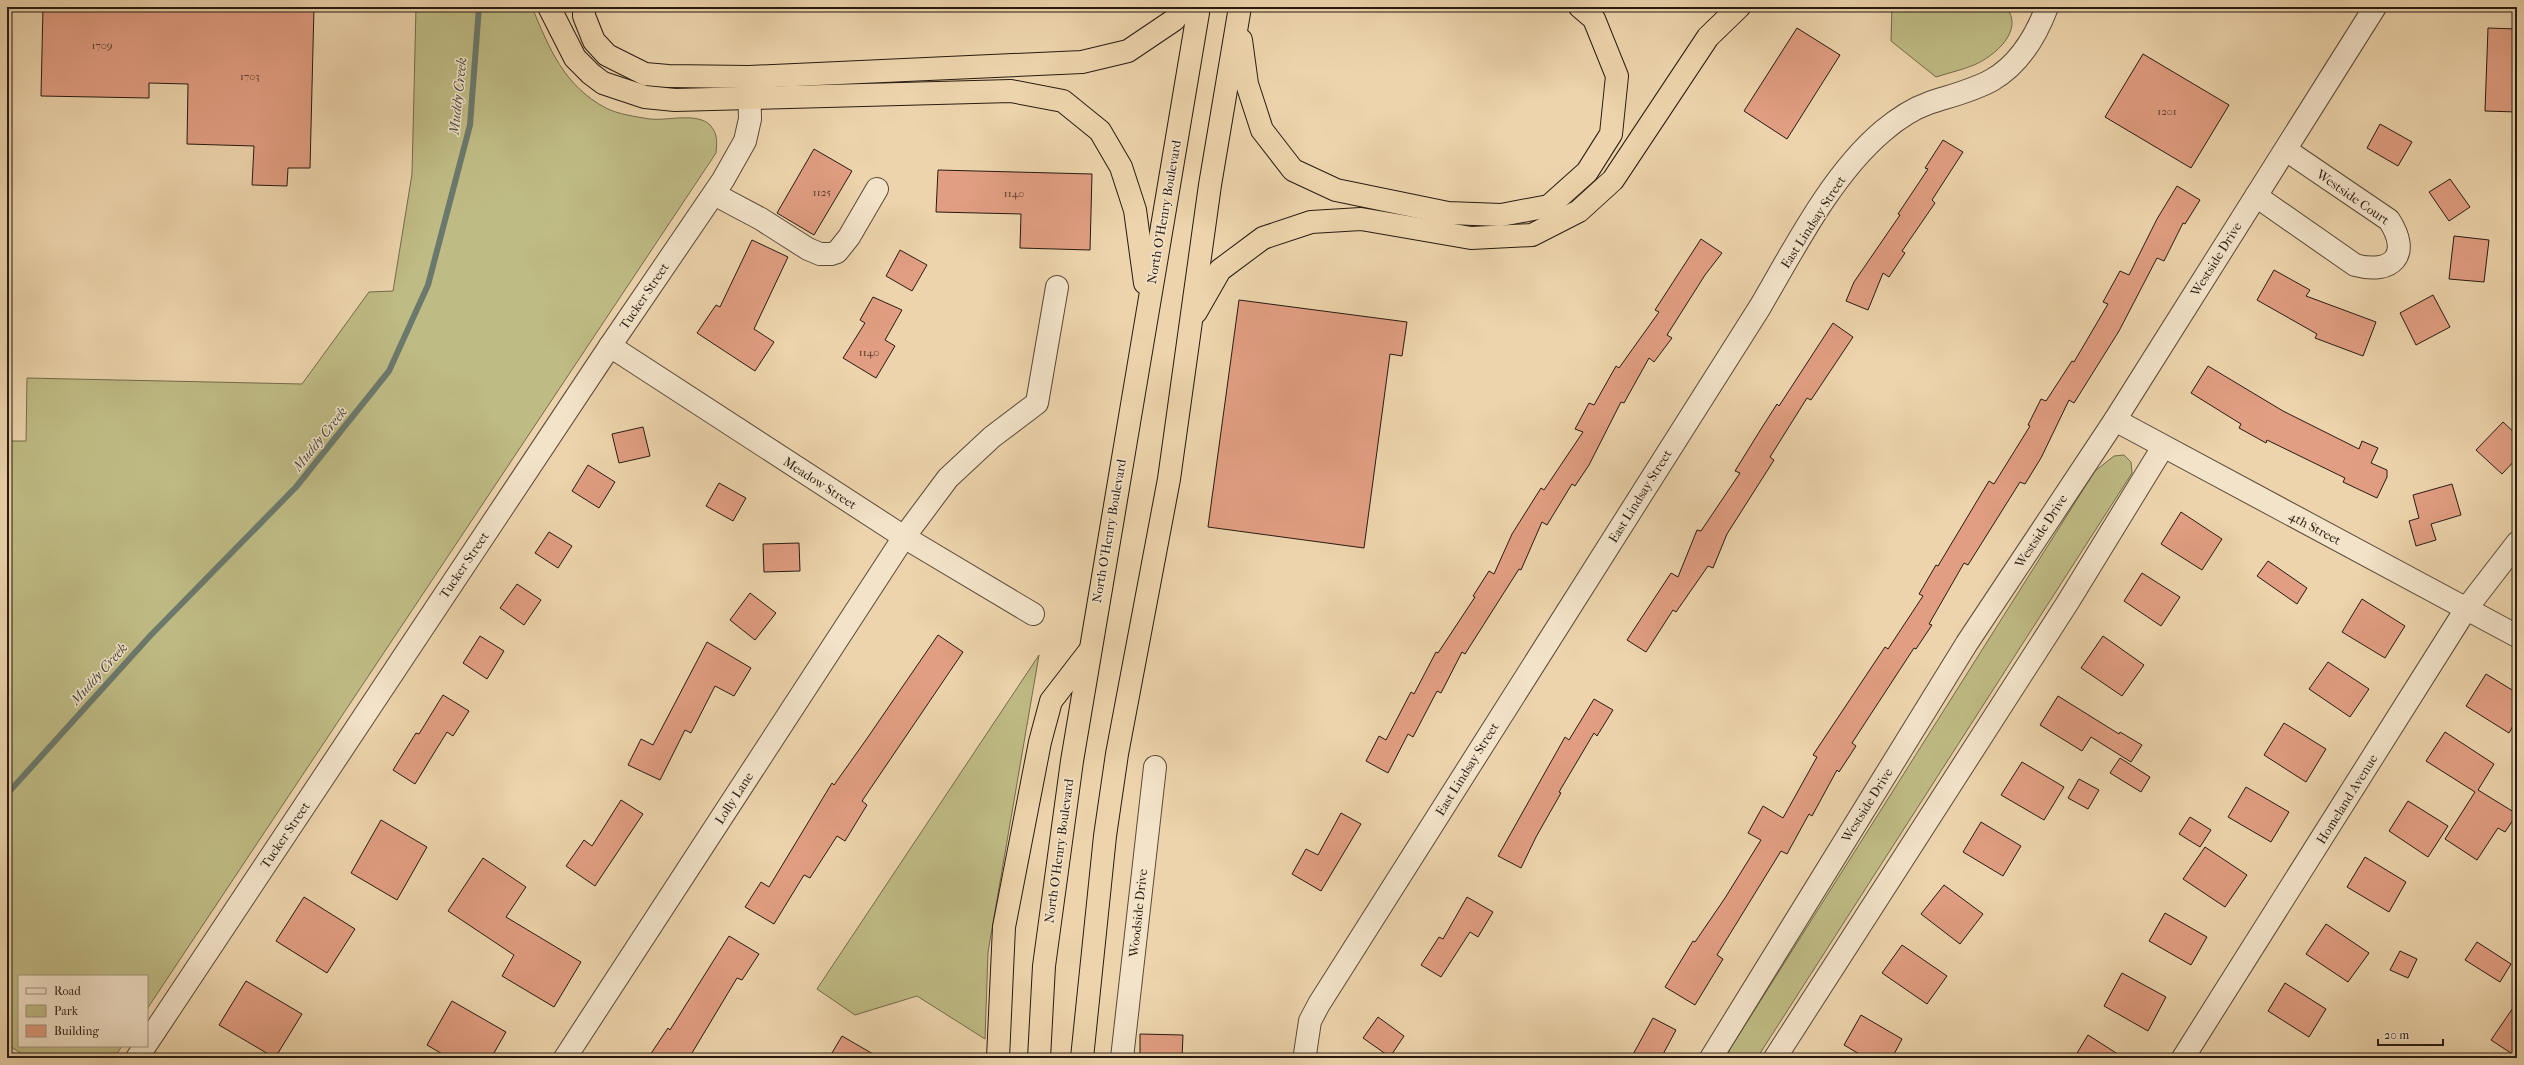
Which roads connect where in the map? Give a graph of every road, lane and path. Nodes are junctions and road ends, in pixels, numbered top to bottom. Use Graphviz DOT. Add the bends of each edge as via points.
graph roads {
  1 [pos="549,7"];
  2 [pos="584,7"];
  3 [pos="1184,7"];
  4 [pos="1199,7"];
  5 [pos="1580,7"];
  6 [pos="1739,7"];
  7 [pos="2047,7"];
  8 [pos="2375,7"];
  9 [pos="1239,12"];
  10 [pos="749,77"];
  11 [pos="750,98"];
  12 [pos="2286,150"];
  13 [pos="877,190"];
  14 [pos="714,194"];
  15 [pos="2256,196"];
  16 [pos="1057,287"];
  17 [pos="1148,305"];
  18 [pos="1191,322"];
  19 [pos="610,346"];
  20 [pos="2115,420"];
  21 [pos="2163,447"];
  22 [pos="904,537"];
  23 [pos="2517,543"];
  24 [pos="2466,609"];
  25 [pos="1033,614"];
  26 [pos="2517,636"];
  27 [pos="1088,652"];
  28 [pos="1155,767"];
  29 [pos="148,1041"];
  30 [pos="144,1047"];
  31 [pos="1306,1056"];
  32 [pos="137,1058"];
  33 [pos="565,1058"];
  34 [pos="998,1058"];
  35 [pos="1040,1058"];
  36 [pos="1082,1058"];
  37 [pos="1122,1058"];
  38 [pos="1711,1058"];
  39 [pos="1775,1058"];
  40 [pos="2183,1058"];
  1 -- 11 [label="highway" via="575,58 603,83 644,97 675,100"];
  2 -- 10 [label="highway" via="584,16 594,41 607,55 645,74"];
  3 -- 10 [label="highway" via="1174,20 1128,51 1082,62"];
  4 -- 17 [label="highway, North O'Henry Boulevard"];
  5 -- 9 [label="highway" via="1594,19 1617,76 1611,134 1587,172 1549,206 1501,215 1448,213 1336,190 1293,170 1262,130 1247,84"];
  6 -- 18 [label="highway" via="1708,37 1613,180 1579,211 1532,235 1471,238 1361,219 1311,222 1263,238 1220,270"];
  7 -- 31 [label="street, East Lindsay Street" via="2037,32 2024,52 2008,68 1992,80 1928,103 1902,116 1866,147 1825,200 1319,1004 1310,1021"];
  8 -- 12 [label="street, Westside Drive"];
  9 -- 18 [label="highway" via="1210,185"];
  10 -- 11 [label="street, Tucker Street"];
  11 -- 14 [label="street, Tucker Street" via="750,119 745,141 736,161"];
  11 -- 17 [label="highway" via="1011,91 1063,102 1100,131 1121,167 1135,210"];
  12 -- 15 [label="street, Westside Drive"];
  12 -- 15 [label="street, Westside Court" via="2389,220 2399,235 2400,249 2395,258 2384,267 2371,269 2355,265"];
  13 -- 14 [label="street" via="849,237 837,252 831,254 820,254 808,249 761,219"];
  14 -- 19 [label="street, Tucker Street"];
  15 -- 20 [label="street, Westside Drive"];
  16 -- 22 [label="street, Lolly Lane" via="1037,403 992,438 948,478"];
  17 -- 27 [label="highway, North O'Henry Boulevard"];
  18 -- 36 [label="highway" via="1169,479 1117,754 1105,836"];
  19 -- 22 [label="street, Meadow Street"];
  19 -- 29 [label="street, Tucker Street"];
  20 -- 21 [label="street, 4th Street"];
  20 -- 38 [label="street, Westside Drive" via="1967,643"];
  21 -- 24 [label="street, 4th Street"];
  21 -- 39 [label="street" via="2068,602"];
  22 -- 25 [label="street, Meadow Street"];
  22 -- 33 [label="street, Lolly Lane"];
  23 -- 24 [label="street, Homeland Avenue"];
  24 -- 26 [label="street, 4th Street"];
  24 -- 40 [label="street, Homeland Avenue"];
  27 -- 34 [label="highway" via="1051,701 1040,742 1004,927"];
  27 -- 35 [label="highway, North O'Henry Boulevard" via="1044,966"];
  28 -- 37 [label="street, Woodside Drive"];
  30 -- 32 [label="street"];
}
